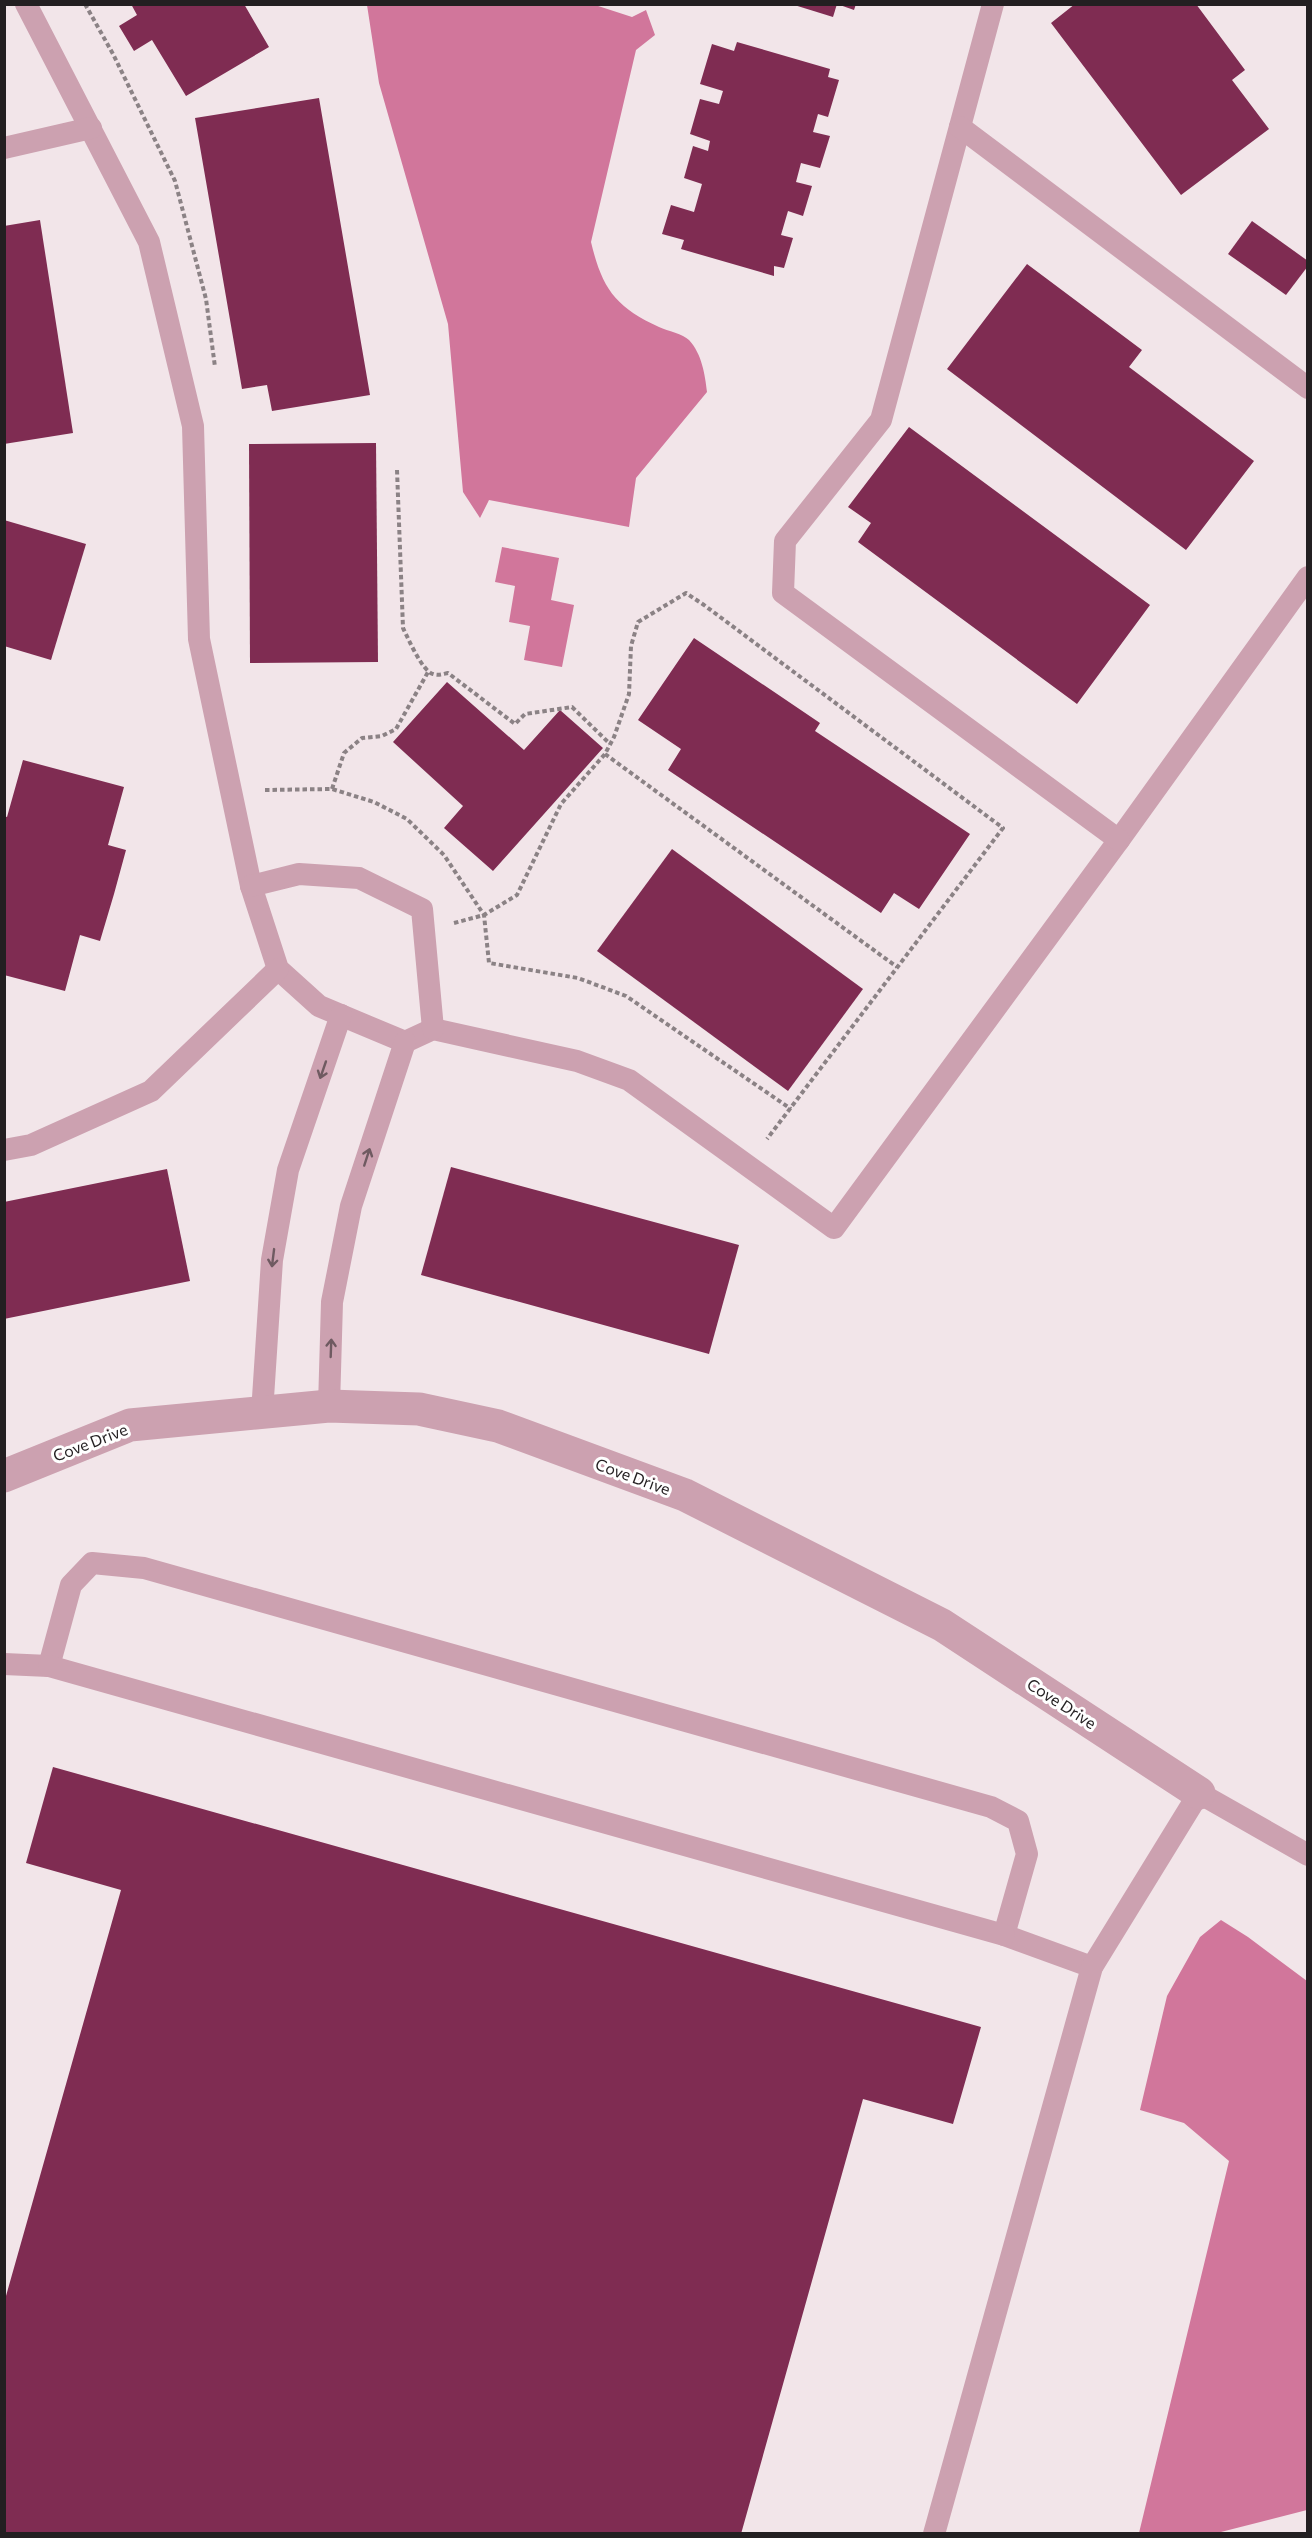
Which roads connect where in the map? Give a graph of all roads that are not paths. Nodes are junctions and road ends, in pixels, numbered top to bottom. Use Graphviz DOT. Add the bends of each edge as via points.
graph roads {
  1 [pos="26,4"];
  2 [pos="993,4"];
  3 [pos="960,127"];
  4 [pos="92,128"];
  5 [pos="4,148"];
  6 [pos="1308,387"];
  7 [pos="1308,577"];
  8 [pos="1119,840"];
  9 [pos="251,886"];
  10 [pos="278,969"];
  11 [pos="341,1015"];
  12 [pos="433,1029"];
  13 [pos="405,1042"];
  14 [pos="4,1150"];
  15 [pos="329,1407"];
  16 [pos="262,1413"];
  17 [pos="4,1476"];
  18 [pos="4,1664"];
  19 [pos="49,1666"];
  20 [pos="1199,1793"];
  21 [pos="1308,1855"];
  22 [pos="1004,1935"];
  23 [pos="1092,1967"];
  24 [pos="934,2534"];
  1 -- 4 [label="lane"];
  2 -- 3 [label="lane"];
  3 -- 6 [label="lane"];
  3 -- 8 [label="lane" via="881,420 785,541 783,593"];
  4 -- 5 [label="lane"];
  4 -- 9 [label="lane" via="149,243 193,426 199,639"];
  7 -- 8 [label="lane"];
  8 -- 12 [label="lane" via="834,1228 629,1080 577,1061"];
  9 -- 10 [label="lane"];
  9 -- 12 [label="lane" via="299,874 359,878 422,909"];
  10 -- 11 [label="lane" via="319,1006"];
  10 -- 14 [label="lane" via="151,1092 31,1145"];
  11 -- 13 [label="lane"];
  11 -- 16 [label="lane, one-way" via="288,1170 273,1260"];
  12 -- 13 [label="lane"];
  15 -- 13 [label="lane, one-way" via="332,1302 351,1206"];
  15 -- 16 [label="street, Cove Drive"];
  15 -- 20 [label="street, Cove Drive" via="419,1409 498,1426 685,1495 942,1625"];
  16 -- 17 [label="street, Cove Drive" via="130,1425"];
  18 -- 19 [label="lane"];
  19 -- 22 [label="lane"];
  19 -- 22 [label="lane" via="71,1585 92,1563 144,1568 991,1807 1018,1821 1026,1854"];
  20 -- 21 [label="lane"];
  20 -- 23 [label="lane"];
  22 -- 23 [label="lane"];
  23 -- 24 [label="lane"];
}
